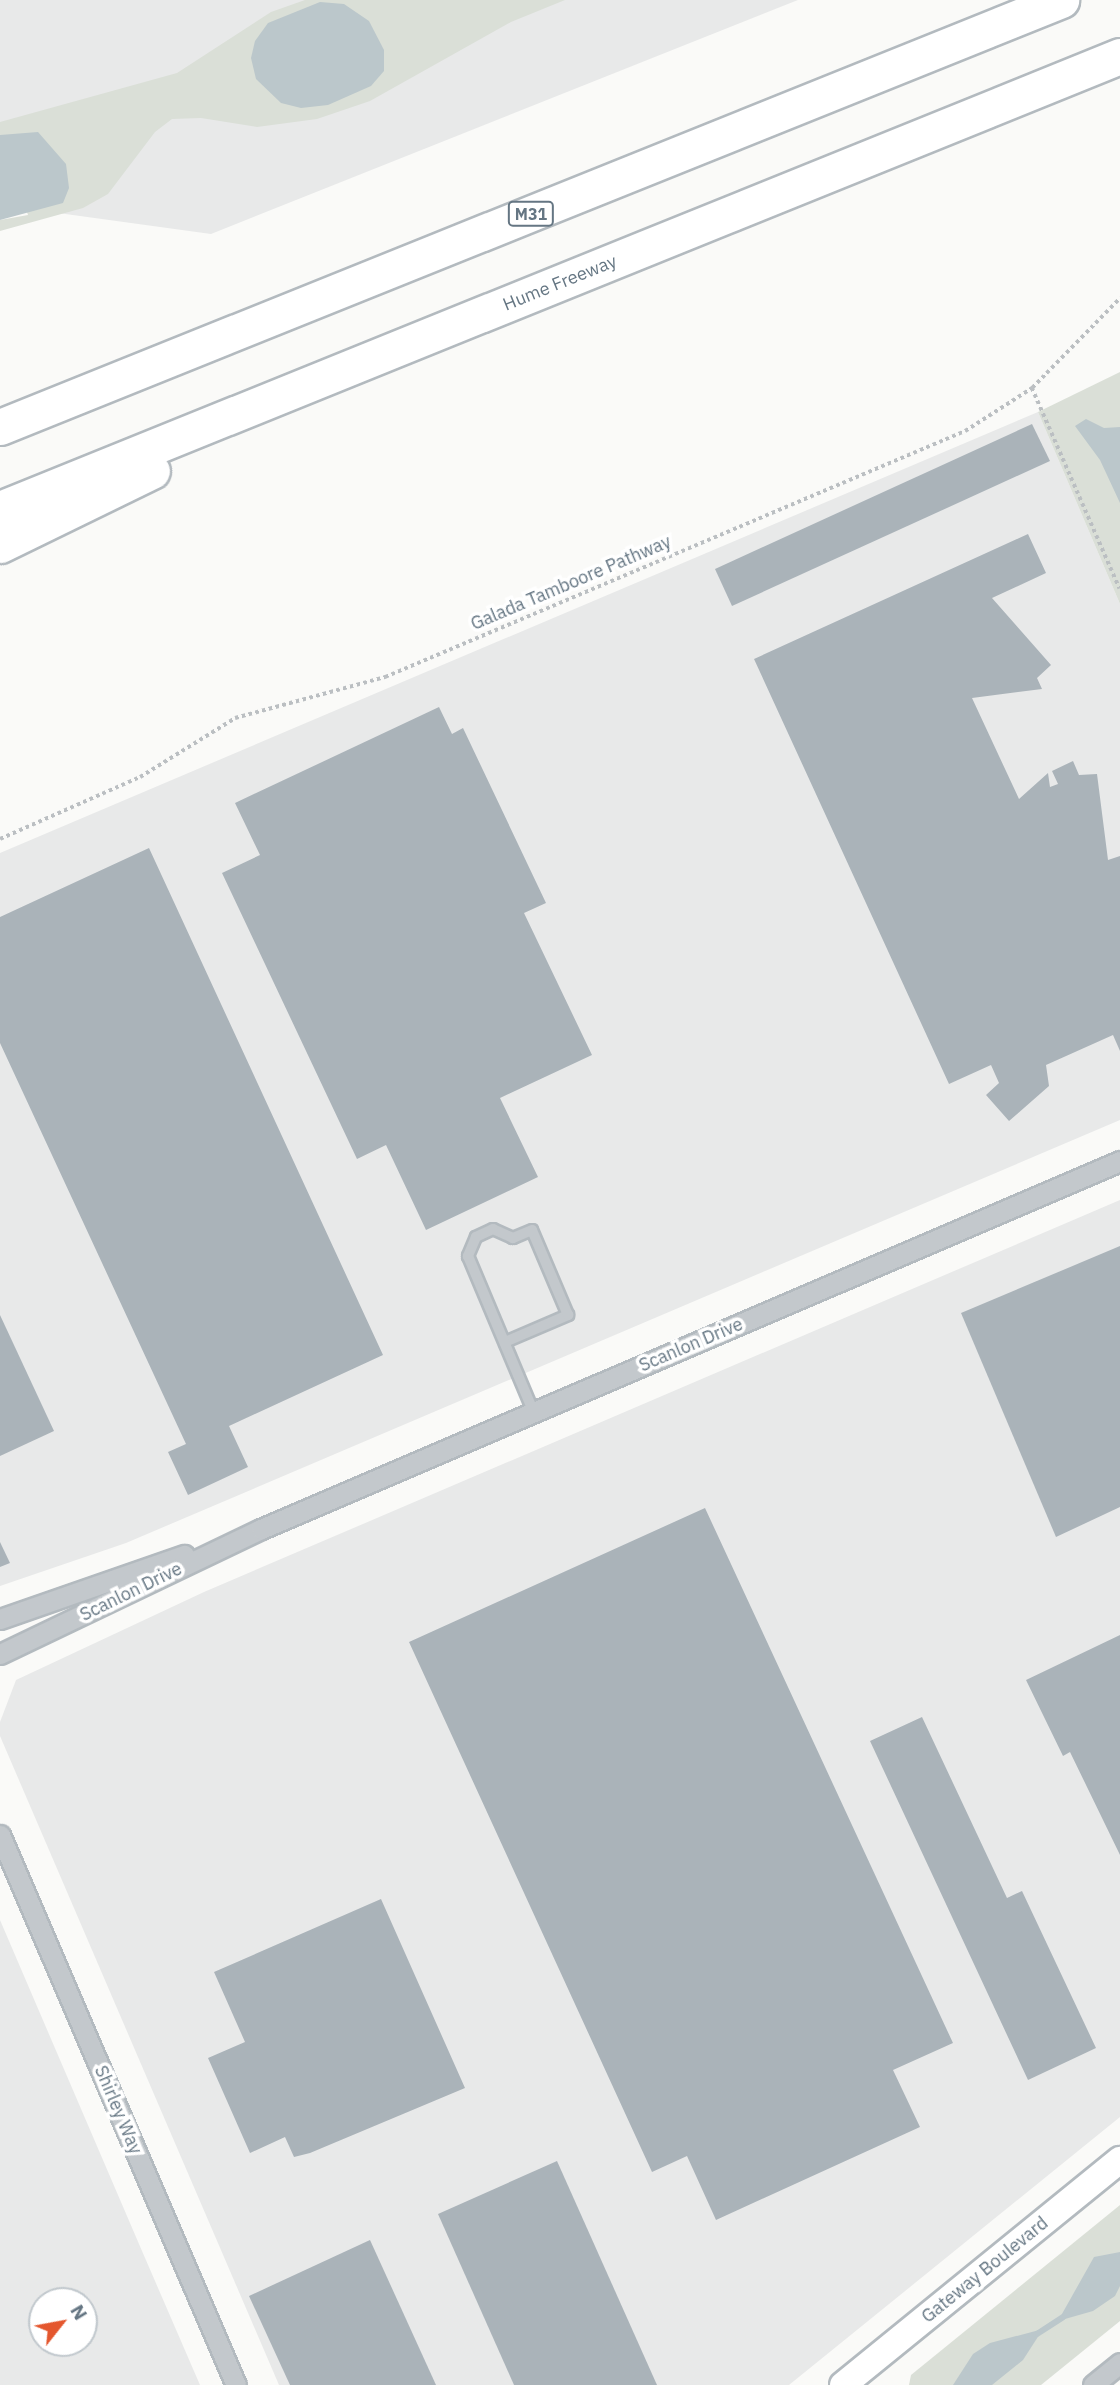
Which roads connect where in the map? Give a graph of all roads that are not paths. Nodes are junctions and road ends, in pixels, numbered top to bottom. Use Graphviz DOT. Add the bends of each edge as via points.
graph roads {
  1 [pos="1061,0"];
  2 [pos="1120,56"];
  3 [pos="393,351"];
  4 [pos="0,427"];
  5 [pos="0,509"];
  6 [pos="0,545"];
  7 [pos="1120,1161"];
  8 [pos="505,1342"];
  9 [pos="534,1413"];
  10 [pos="261,1529"];
  11 [pos="0,1619"];
  12 [pos="0,1654"];
  13 [pos="0,1835"];
  14 [pos="1120,2160"];
  15 [pos="1120,2363"];
  16 [pos="847,2384"];
  17 [pos="236,2385"];
  18 [pos="1093,2385"];
  1 -- 4 [label="highway, M31"];
  2 -- 3 [label="highway, Hume Freeway"];
  3 -- 5 [label="highway, Hume Freeway"];
  3 -- 6 [label="highway"];
  7 -- 9 [label="street, Scanlon Drive"];
  8 -- 8 [label="lane" via="468,1256 476,1237 493,1229 513,1238 531,1230 569,1315"];
  8 -- 9 [label="lane"];
  9 -- 10 [label="street, Scanlon Drive"];
  10 -- 11 [label="street, Scanlon Drive"];
  10 -- 12 [label="street, Scanlon Drive"];
  13 -- 17 [label="street, Shirley Way"];
  14 -- 16 [label="street, Gateway Boulevard"];
  15 -- 18 [label="street"];
}
